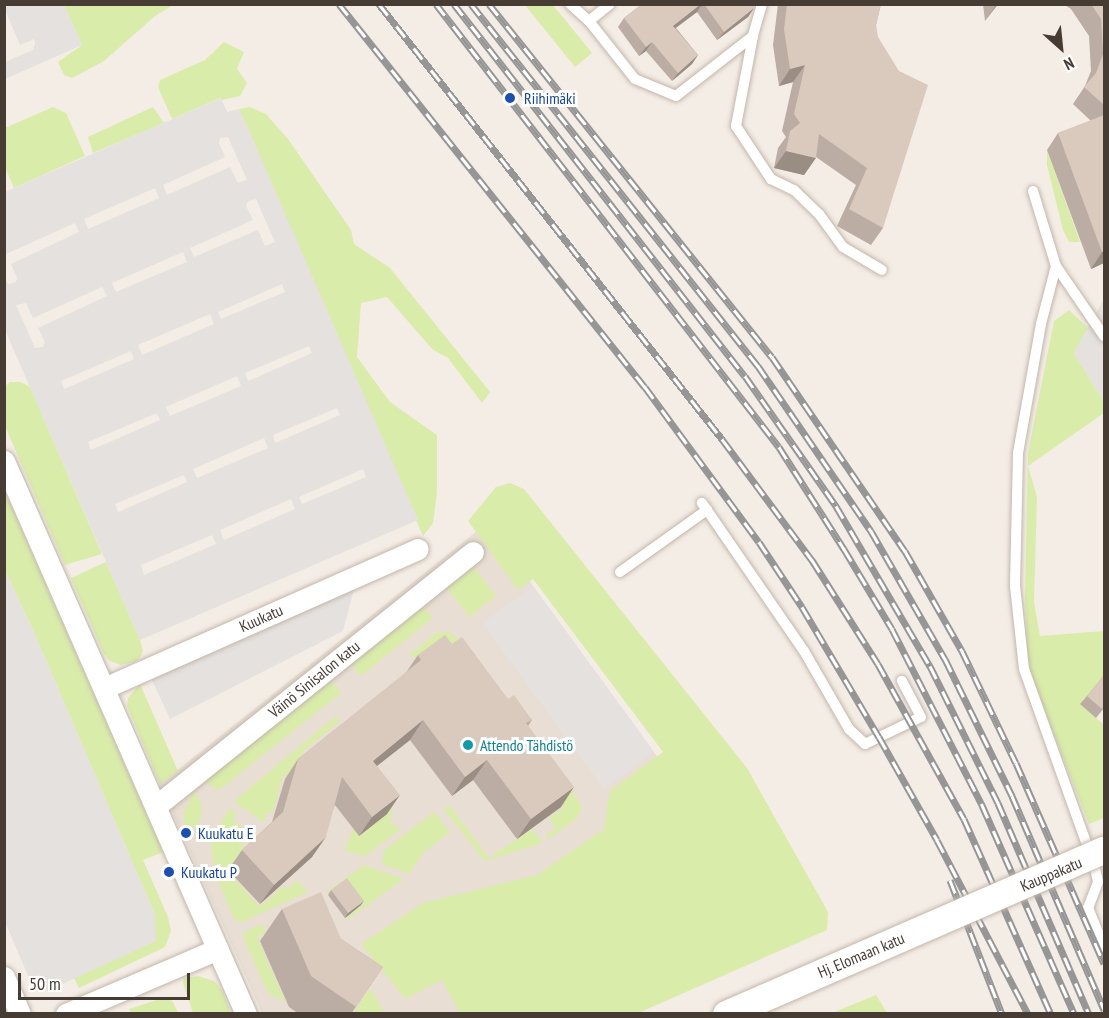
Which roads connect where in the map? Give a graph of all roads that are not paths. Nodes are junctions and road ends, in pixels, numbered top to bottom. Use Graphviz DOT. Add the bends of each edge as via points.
graph roads {
  1 [pos="570,4"];
  2 [pos="610,4"];
  3 [pos="748,4"];
  4 [pos="762,4"];
  5 [pos="759,18"];
  6 [pos="589,21"];
  7 [pos="753,36"];
  8 [pos="1033,191"];
  9 [pos="1056,266"];
  10 [pos="882,270"];
  11 [pos="1104,336"];
  12 [pos="4,461"];
  13 [pos="418,549"];
  14 [pos="473,552"];
  15 [pos="620,573"];
  16 [pos="902,681"];
  17 [pos="104,688"];
  18 [pos="156,806"];
  19 [pos="1104,850"];
  20 [pos="997,897"];
  21 [pos="1104,947"];
  22 [pos="219,949"];
  23 [pos="4,977"];
  24 [pos="20,1014"];
  25 [pos="66,1014"];
  26 [pos="246,1014"];
  27 [pos="726,1014"];
  1 -- 6 [label="lane"];
  2 -- 6 [label="lane"];
  3 -- 5 [label="lane"];
  4 -- 5 [label="lane"];
  5 -- 7 [label="lane"];
  6 -- 7 [label="lane" via="635,79 676,96"];
  7 -- 10 [label="lane" via="736,126 771,179 794,190 819,214 843,247"];
  8 -- 9 [label="lane"];
  9 -- 11 [label="lane"];
  9 -- 21 [label="lane" via="1041,324 1018,453 1015,586 1024,669 1094,864 1098,882 1088,908"];
  12 -- 17 [label="street"];
  13 -- 17 [label="street, Kuukatu"];
  14 -- 18 [label="street, Väinö Sinisalon katu"];
  15 -- 16 [label="lane" via="705,507 804,651 849,729 865,744 921,717"];
  17 -- 18 [label="street"];
  18 -- 22 [label="street"];
  19 -- 20 [label="street, Kauppakatu, bridge"];
  20 -- 27 [label="street, Hj. Elomaan katu, bridge"];
  22 -- 25 [label="street"];
  22 -- 26 [label="street"];
  23 -- 24 [label="street"];
}
